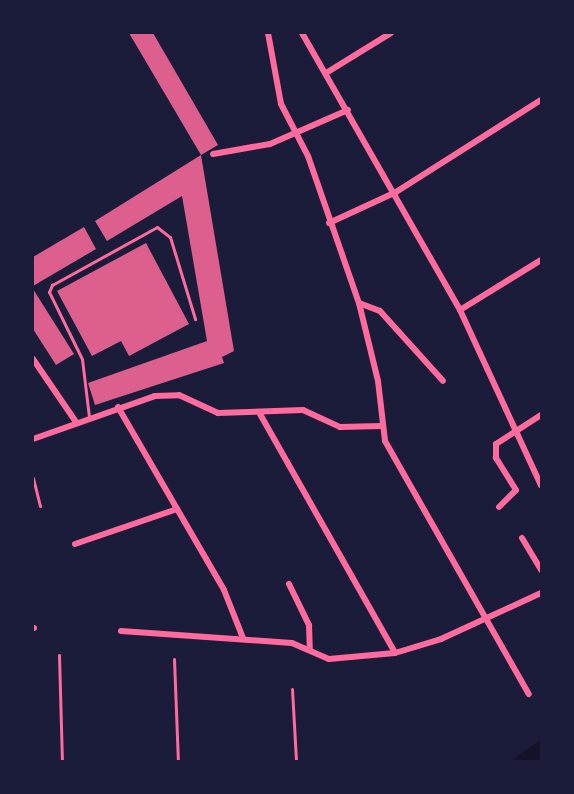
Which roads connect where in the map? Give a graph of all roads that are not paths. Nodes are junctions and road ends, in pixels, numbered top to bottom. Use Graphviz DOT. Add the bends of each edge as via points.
graph roads {
  1 [pos="268,33"];
  2 [pos="302,33"];
  3 [pos="391,33"];
  4 [pos="326,73"];
  5 [pos="541,100"];
  6 [pos="348,110"];
  7 [pos="297,133"];
  8 [pos="213,154"];
  9 [pos="396,192"];
  10 [pos="329,223"];
  11 [pos="541,260"];
  12 [pos="359,303"];
  13 [pos="460,310"];
  14 [pos="195,320"];
  15 [pos="33,359"];
  16 [pos="443,381"];
  17 [pos="118,407"];
  18 [pos="260,414"];
  19 [pos="541,415"];
  20 [pos="89,417"];
  21 [pos="76,422"];
  22 [pos="381,426"];
  23 [pos="518,429"];
  24 [pos="33,439"];
  25 [pos="33,478"];
  26 [pos="541,485"];
  27 [pos="40,506"];
  28 [pos="499,507"];
  29 [pos="177,509"];
  30 [pos="522,537"];
  31 [pos="75,544"];
  32 [pos="541,570"];
  33 [pos="289,584"];
  34 [pos="541,592"];
  35 [pos="489,615"];
  36 [pos="121,631"];
  37 [pos="243,638"];
  38 [pos="310,648"];
  39 [pos="395,653"];
  40 [pos="59,655"];
  41 [pos="174,659"];
  42 [pos="292,689"];
  43 [pos="529,694"];
  44 [pos="62,761"];
  45 [pos="178,761"];
  46 [pos="296,761"];
  1 -- 7 [label="street" via="276,53 276,86"];
  2 -- 4 [label="street"];
  3 -- 4 [label="street"];
  4 -- 6 [label="street"];
  5 -- 9 [label="street"];
  6 -- 7 [label="street"];
  6 -- 9 [label="street"];
  7 -- 8 [label="street"];
  7 -- 10 [label="street"];
  9 -- 10 [label="street"];
  9 -- 13 [label="street"];
  10 -- 12 [label="street"];
  11 -- 13 [label="street"];
  12 -- 16 [label="street" via="380,311"];
  12 -- 22 [label="street" via="378,381"];
  13 -- 23 [label="street"];
  14 -- 20 [label="lane" via="170,237 157,227 52,285 49,292 82,359"];
  15 -- 21 [label="street"];
  17 -- 18 [label="street" via="179,395 210,411"];
  17 -- 20 [label="street"];
  17 -- 29 [label="street"];
  18 -- 22 [label="street" via="303,410 340,428"];
  18 -- 39 [label="street"];
  19 -- 23 [label="street"];
  20 -- 21 [label="street"];
  21 -- 24 [label="street"];
  22 -- 35 [label="street" via="394,458"];
  23 -- 26 [label="street"];
  23 -- 28 [label="street" via="496,444 496,458 516,490"];
  25 -- 27 [label="lane"];
  29 -- 31 [label="street"];
  29 -- 37 [label="street" via="228,597"];
  30 -- 32 [label="street"];
  33 -- 38 [label="street" via="309,625"];
  34 -- 35 [label="street"];
  35 -- 39 [label="street" via="441,639"];
  35 -- 43 [label="street"];
  36 -- 37 [label="street"];
  37 -- 38 [label="street"];
  38 -- 39 [label="street" via="329,659"];
  40 -- 44 [label="lane"];
  41 -- 45 [label="lane"];
  42 -- 46 [label="lane"];
}
